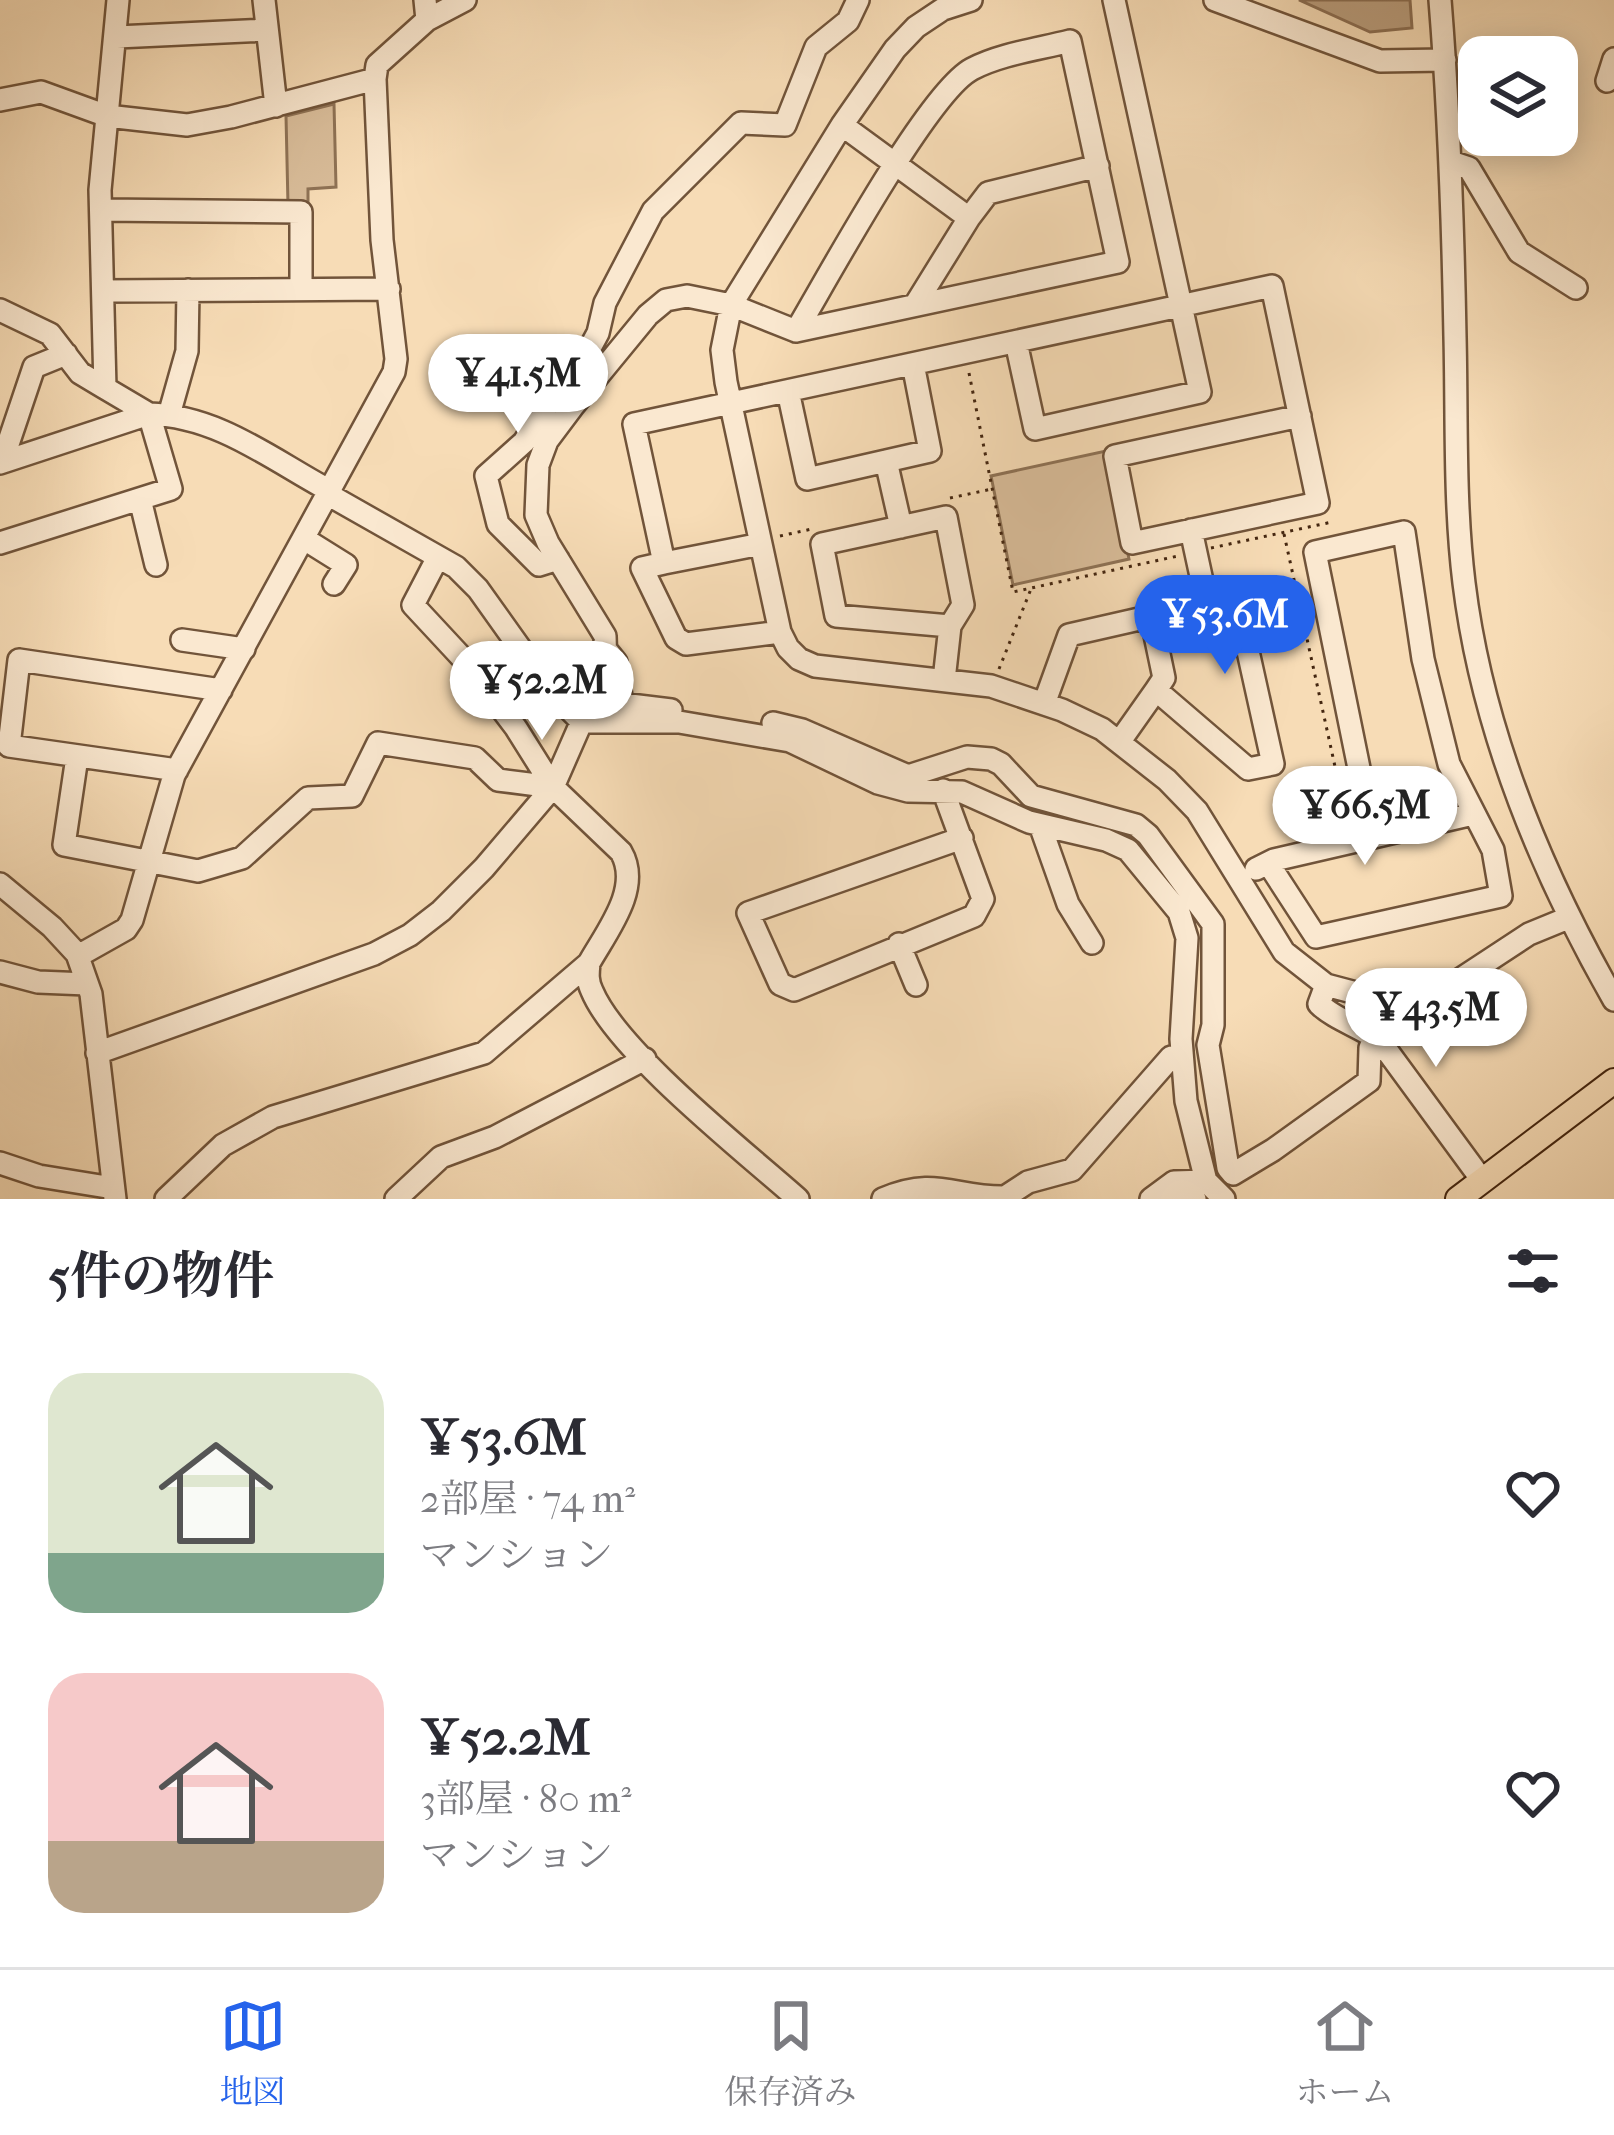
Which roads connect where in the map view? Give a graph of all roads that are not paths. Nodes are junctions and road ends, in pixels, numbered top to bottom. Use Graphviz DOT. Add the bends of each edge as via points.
graph roads {
  1 [pos="118,0"];
  2 [pos="264,0"];
  3 [pos="465,0"];
  4 [pos="858,0"];
  5 [pos="971,0"];
  6 [pos="1114,0"];
  7 [pos="1215,0"];
  8 [pos="1440,0"];
  9 [pos="426,10"];
  10 [pos="267,30"];
  11 [pos="117,37"];
  12 [pos="1614,59"];
  13 [pos="1444,60"];
  14 [pos="374,79"];
  15 [pos="1606,81"];
  16 [pos="0,100"];
  17 [pos="276,106"];
  18 [pos="107,116"];
  19 [pos="842,125"];
  20 [pos="1450,162"];
  21 [pos="897,164"];
  22 [pos="1097,166"];
  23 [pos="101,210"];
  24 [pos="969,218"];
  25 [pos="1576,288"];
  26 [pos="301,289"];
  27 [pos="389,289"];
  28 [pos="188,290"];
  29 [pos="103,291"];
  30 [pos="731,305"];
  31 [pos="915,305"];
  32 [pos="1181,306"];
  33 [pos="0,310"];
  34 [pos="796,331"];
  35 [pos="1016,342"];
  36 [pos="66,354"];
  37 [pos="913,364"];
  38 [pos="105,388"];
  39 [pos="788,391"];
  40 [pos="730,403"];
  41 [pos="1116,411"];
  42 [pos="159,414"];
  43 [pos="1300,416"];
  44 [pos="1125,454"];
  45 [pos="886,461"];
  46 [pos="1,463"];
  47 [pos="329,495"];
  48 [pos="140,499"];
  49 [pos="901,527"];
  50 [pos="305,539"];
  51 [pos="1193,541"];
  52 [pos="0,543"];
  53 [pos="760,544"];
  54 [pos="439,557"];
  55 [pos="558,559"];
  56 [pos="664,563"];
  57 [pos="156,565"];
  58 [pos="334,584"];
  59 [pos="1207,604"];
  60 [pos="1150,616"];
  61 [pos="950,626"];
  62 [pos="780,632"];
  63 [pos="182,640"];
  64 [pos="244,649"];
  65 [pos="607,651"];
  66 [pos="944,680"];
  67 [pos="221,690"];
  68 [pos="1156,690"];
  69 [pos="1044,704"];
  70 [pos="582,722"];
  71 [pos="1120,741"];
  72 [pos="77,757"];
  73 [pos="177,770"];
  74 [pos="553,787"];
  75 [pos="943,790"];
  76 [pos="1473,814"];
  77 [pos="1040,825"];
  78 [pos="1373,837"];
  79 [pos="962,838"];
  80 [pos="150,860"];
  81 [pos="1268,863"];
  82 [pos="1240,878"];
  83 [pos="0,884"];
  84 [pos="1568,918"];
  85 [pos="1092,943"];
  86 [pos="899,944"];
  87 [pos="78,956"];
  88 [pos="589,963"];
  89 [pos="0,972"];
  90 [pos="88,984"];
  91 [pos="1326,985"];
  92 [pos="916,986"];
  93 [pos="1614,1000"];
  94 [pos="1374,1037"];
  95 [pos="97,1053"];
  96 [pos="1182,1054"];
  97 [pos="645,1059"];
  98 [pos="1614,1081"];
  99 [pos="0,1163"];
  100 [pos="1482,1180"];
  101 [pos="1201,1190"];
  102 [pos="114,1194"];
  103 [pos="166,1199"];
  104 [pos="396,1199"];
  105 [pos="798,1199"];
  106 [pos="883,1199"];
  107 [pos="1151,1199"];
  108 [pos="1179,1199"];
  109 [pos="1224,1199"];
  110 [pos="1458,1199"];
  1 -- 11 [label="street"];
  2 -- 10 [label="street"];
  3 -- 9 [label="street"];
  4 -- 55 [label="street" via="848,21 815,47 785,125 741,123 653,211 576,374 486,476 498,524 539,565"];
  5 -- 19 [label="street" via="916,27"];
  6 -- 32 [label="street"];
  7 -- 13 [label="street" via="1380,61"];
  8 -- 13 [label="street"];
  9 -- 14 [label="street" via="377,65"];
  10 -- 11 [label="street"];
  10 -- 17 [label="street"];
  11 -- 18 [label="street"];
  12 -- 15 [label="street"];
  13 -- 20 [label="street"];
  14 -- 17 [label="street"];
  14 -- 27 [label="street"];
  16 -- 18 [label="street" via="41,92"];
  17 -- 18 [label="street" via="187,125"];
  18 -- 23 [label="street"];
  19 -- 21 [label="street"];
  19 -- 30 [label="street"];
  20 -- 25 [label="street" via="1469,168 1519,253"];
  20 -- 84 [label="street" via="1464,584 1504,756"];
  21 -- 22 [label="street" via="958,78 1070,41"];
  21 -- 24 [label="street"];
  21 -- 34 [label="street"];
  22 -- 24 [label="street" via="988,193"];
  22 -- 31 [label="street" via="1118,262"];
  23 -- 26 [label="street" via="302,212"];
  23 -- 29 [label="street"];
  24 -- 31 [label="street"];
  26 -- 27 [label="street"];
  26 -- 28 [label="street"];
  27 -- 47 [label="street" via="394,372"];
  28 -- 29 [label="street"];
  28 -- 42 [label="street" via="187,351"];
  29 -- 38 [label="street"];
  30 -- 34 [label="street"];
  30 -- 40 [label="street" via="722,350"];
  30 -- 55 [label="street" via="666,300 547,441 536,515"];
  31 -- 34 [label="street"];
  32 -- 35 [label="street"];
  32 -- 41 [label="street" via="1200,392"];
  32 -- 43 [label="street" via="1272,286"];
  33 -- 36 [label="street" via="50,334"];
  35 -- 37 [label="street"];
  35 -- 41 [label="street" via="1035,429"];
  36 -- 38 [label="street"];
  36 -- 46 [label="street" via="34,367"];
  37 -- 39 [label="street"];
  37 -- 45 [label="street" via="930,451"];
  38 -- 42 [label="street"];
  39 -- 40 [label="street"];
  39 -- 45 [label="street" via="807,479"];
  40 -- 53 [label="street"];
  40 -- 56 [label="street" via="634,424"];
  41 -- 44 [label="street"];
  42 -- 46 [label="street"];
  42 -- 47 [label="street" via="248,440"];
  42 -- 48 [label="street" via="171,489"];
  43 -- 44 [label="street"];
  43 -- 51 [label="street" via="1318,503"];
  44 -- 51 [label="street" via="1115,456 1132,543"];
  45 -- 49 [label="street"];
  47 -- 50 [label="street"];
  47 -- 54 [label="street"];
  48 -- 52 [label="street"];
  48 -- 57 [label="street"];
  49 -- 61 [label="street" via="946,517 963,605"];
  49 -- 61 [label="street" via="823,544 836,616"];
  50 -- 58 [label="street" via="346,565"];
  50 -- 64 [label="street"];
  51 -- 59 [label="street"];
  53 -- 56 [label="street"];
  53 -- 62 [label="street"];
  54 -- 70 [label="street" via="478,589"];
  54 -- 74 [label="street" via="413,605 466,662"];
  55 -- 65 [label="street"];
  56 -- 62 [label="street" via="642,568 686,644"];
  59 -- 60 [label="street"];
  59 -- 68 [label="street" via="1237,597 1273,764 1248,769"];
  60 -- 68 [label="street" via="1164,678"];
  60 -- 69 [label="street" via="1069,635"];
  61 -- 66 [label="street"];
  62 -- 66 [label="street" via="815,666"];
  63 -- 64 [label="street"];
  64 -- 67 [label="street"];
  65 -- 70 [label="street"];
  65 -- 94 [label="street" via="622,704 802,730 908,776 968,757 991,759 1031,796 1148,835 1214,924 1210,1076 1233,1174 1369,1081"];
  66 -- 69 [label="street"];
  67 -- 72 [label="street" via="19,660 9,746"];
  67 -- 73 [label="street"];
  68 -- 71 [label="street"];
  69 -- 71 [label="street"];
  70 -- 74 [label="street"];
  70 -- 75 [label="street" via="679,722 760,734 878,784"];
  71 -- 82 [label="street" via="1197,811"];
  72 -- 73 [label="street"];
  72 -- 80 [label="street" via="64,845"];
  73 -- 80 [label="street"];
  74 -- 80 [label="street" via="497,780 475,758 377,742 352,796 308,798 242,858 197,872"];
  74 -- 88 [label="street" via="628,864 629,882"];
  74 -- 95 [label="street" via="484,868 410,935"];
  75 -- 77 [label="street"];
  75 -- 79 [label="street"];
  76 -- 78 [label="street"];
  76 -- 78 [label="street" via="1450,764 1423,659 1404,532 1315,552"];
  76 -- 81 [label="street" via="1493,850 1501,896 1316,938"];
  77 -- 85 [label="street" via="1068,904"];
  77 -- 96 [label="street" via="1128,850 1179,912 1187,938"];
  78 -- 81 [label="street"];
  79 -- 86 [label="street" via="982,899 974,916"];
  79 -- 86 [label="street" via="748,913 780,984 794,990"];
  80 -- 87 [label="street" via="126,929"];
  81 -- 82 [label="street"];
  82 -- 91 [label="street" via="1284,952"];
  83 -- 87 [label="street"];
  84 -- 91 [label="street" via="1420,998 1375,998"];
  84 -- 93 [label="street"];
  86 -- 92 [label="street"];
  87 -- 90 [label="street"];
  88 -- 97 [label="street" via="593,994"];
  88 -- 103 [label="street" via="484,1053 273,1117 223,1145"];
  89 -- 90 [label="street"];
  90 -- 95 [label="street"];
  91 -- 94 [label="street" via="1323,1010"];
  94 -- 100 [label="street"];
  95 -- 102 [label="street"];
  96 -- 101 [label="street"];
  96 -- 106 [label="street" via="1072,1170 1005,1197 937,1186"];
  97 -- 104 [label="street" via="495,1137 441,1156"];
  97 -- 105 [label="street"];
  98 -- 100 [label="main road"];
  99 -- 102 [label="street"];
  100 -- 110 [label="main road"];
  101 -- 107 [label="street" via="1174,1182"];
  101 -- 108 [label="street"];
  101 -- 109 [label="street"];
}
